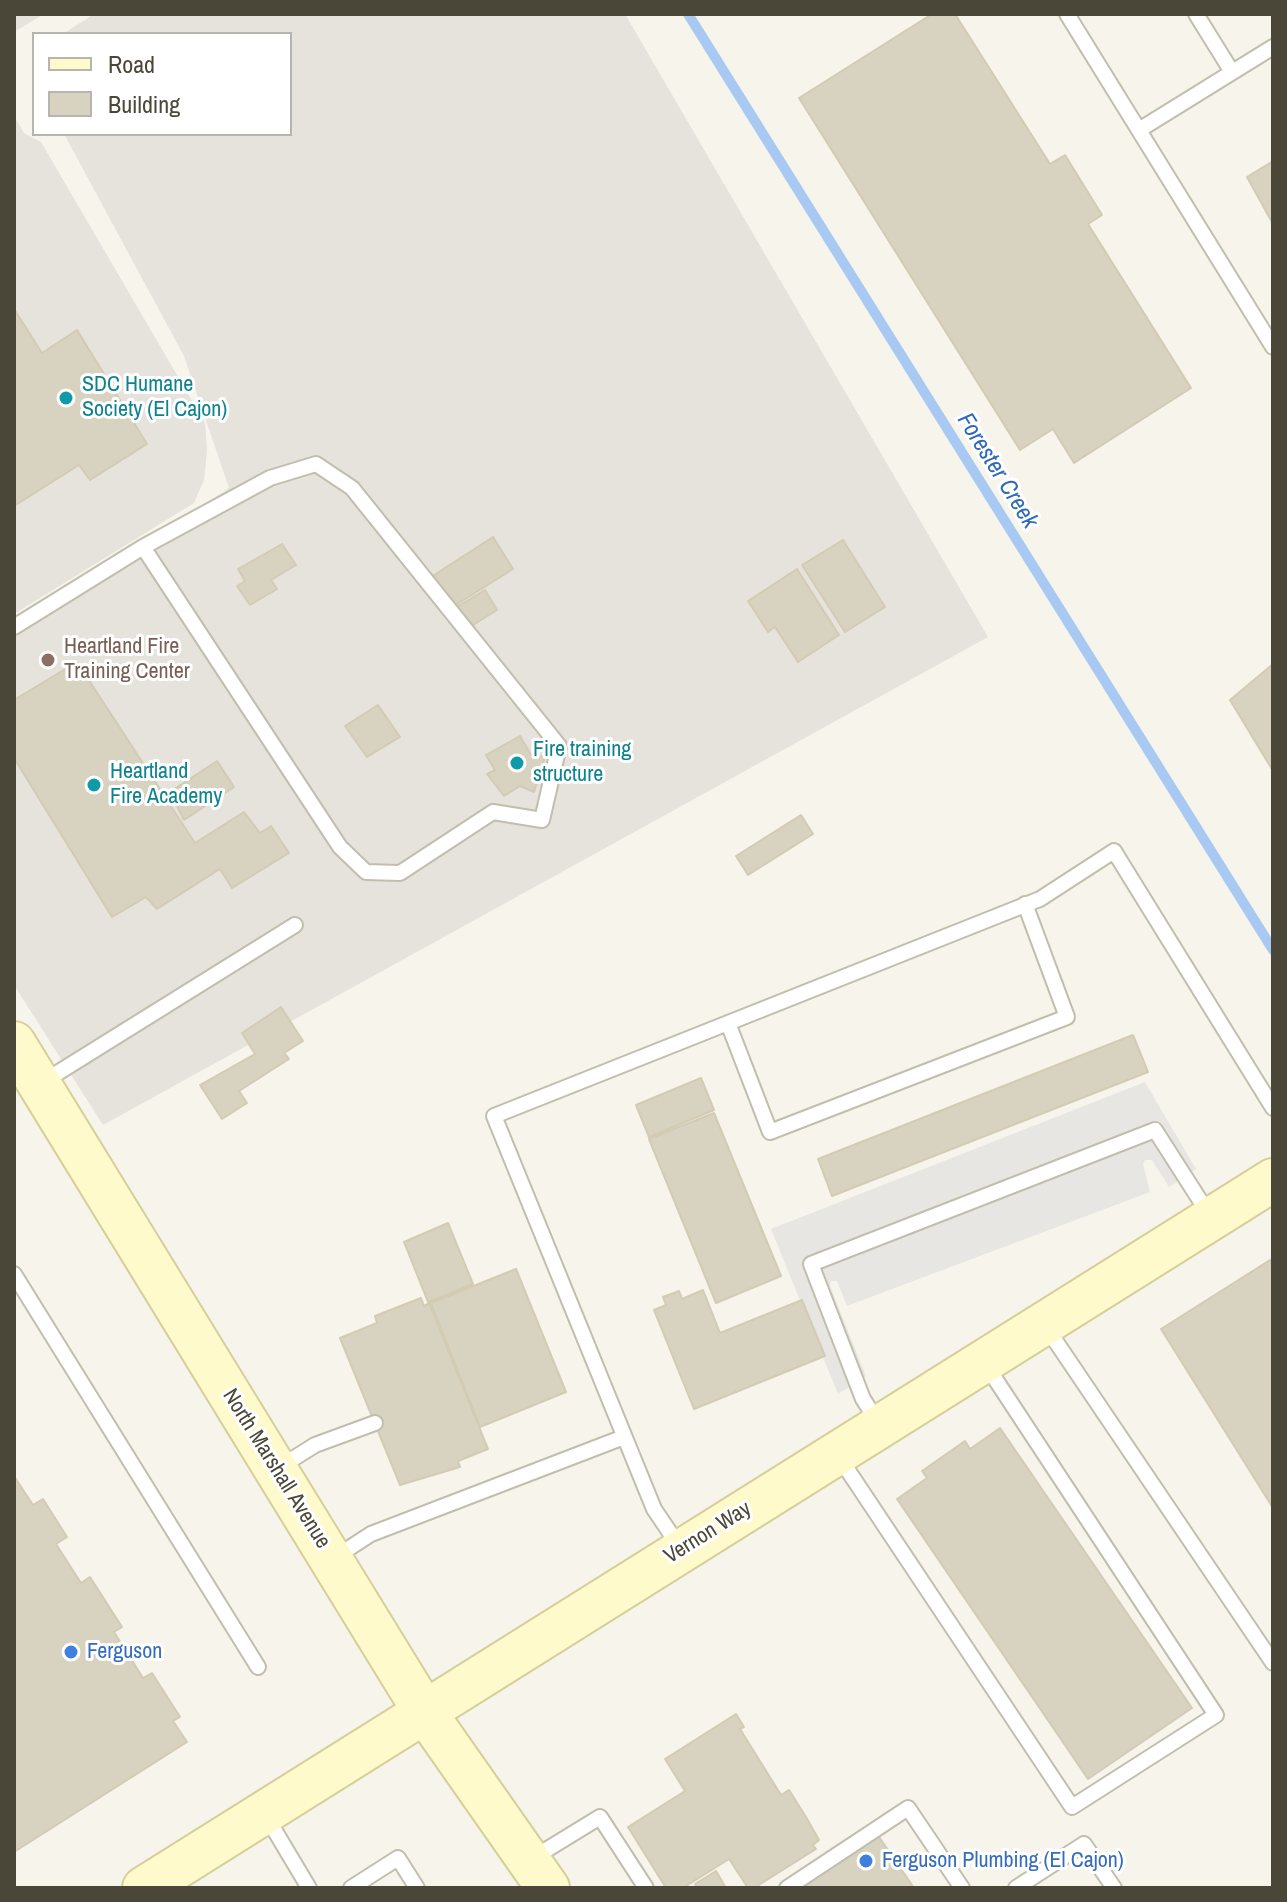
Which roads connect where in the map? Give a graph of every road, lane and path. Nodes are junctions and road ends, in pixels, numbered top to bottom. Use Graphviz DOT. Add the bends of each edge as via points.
graph roads {
  1 [pos="1067,14"];
  2 [pos="1196,14"];
  3 [pos="1273,47"];
  4 [pos="1232,72"];
  5 [pos="1139,130"];
  6 [pos="1273,347"];
  7 [pos="143,547"];
  8 [pos="14,627"];
  9 [pos="1025,904"];
  10 [pos="295,925"];
  11 [pos="728,1023"];
  12 [pos="14,1043"];
  13 [pos="39,1084"];
  14 [pos="1273,1108"];
  15 [pos="1273,1180"];
  16 [pos="1212,1218"];
  17 [pos="14,1274"];
  18 [pos="1044,1323"];
  19 [pos="983,1361"];
  20 [pos="375,1423"];
  21 [pos="881,1425"];
  22 [pos="624,1437"];
  23 [pos="837,1453"];
  24 [pos="276,1469"];
  25 [pos="681,1550"];
  26 [pos="331,1559"];
  27 [pos="1273,1663"];
  28 [pos="258,1667"];
  29 [pos="424,1711"];
  30 [pos="264,1812"];
  31 [pos="538,1874"];
  32 [pos="144,1888"];
  33 [pos="309,1888"];
  34 [pos="351,1888"];
  35 [pos="417,1888"];
  36 [pos="646,1888"];
  37 [pos="787,1888"];
  38 [pos="962,1888"];
  39 [pos="1016,1888"];
  40 [pos="1114,1888"];
  1 -- 5 [label="lane"];
  2 -- 4 [label="lane"];
  3 -- 4 [label="lane"];
  4 -- 5 [label="lane"];
  5 -- 6 [label="lane"];
  7 -- 7 [label="lane" via="270,478 316,464 352,488 559,746 542,820 493,812 400,873 366,872 340,847"];
  7 -- 8 [label="lane"];
  9 -- 11 [label="lane"];
  9 -- 11 [label="lane" via="1067,1017 770,1132"];
  9 -- 14 [label="lane" via="1114,851"];
  10 -- 13 [label="lane"];
  11 -- 22 [label="lane" via="494,1116"];
  12 -- 13 [label="street, North Marshall Avenue"];
  13 -- 24 [label="street, North Marshall Avenue"];
  15 -- 16 [label="street, Vernon Way"];
  16 -- 18 [label="street, Vernon Way"];
  16 -- 21 [label="lane" via="1155,1130 811,1264 863,1399"];
  17 -- 28 [label="lane"];
  18 -- 19 [label="street, Vernon Way"];
  18 -- 27 [label="lane"];
  19 -- 21 [label="street, Vernon Way"];
  19 -- 23 [label="lane" via="1216,1715 1072,1807"];
  20 -- 24 [label="lane" via="315,1445"];
  21 -- 23 [label="street, Vernon Way"];
  22 -- 25 [label="lane" via="654,1509"];
  22 -- 26 [label="lane" via="371,1534"];
  23 -- 25 [label="street, Vernon Way"];
  24 -- 26 [label="street, North Marshall Avenue"];
  25 -- 29 [label="street, Vernon Way"];
  26 -- 29 [label="street, North Marshall Avenue"];
  29 -- 30 [label="street, Vernon Way"];
  29 -- 31 [label="street, North Marshall Avenue"];
  30 -- 32 [label="street, Vernon Way"];
  30 -- 33 [label="lane"];
  31 -- 36 [label="lane" via="600,1817"];
  34 -- 35 [label="lane" via="398,1858"];
  37 -- 38 [label="lane" via="908,1808"];
  39 -- 40 [label="lane" via="1084,1844"];
}
